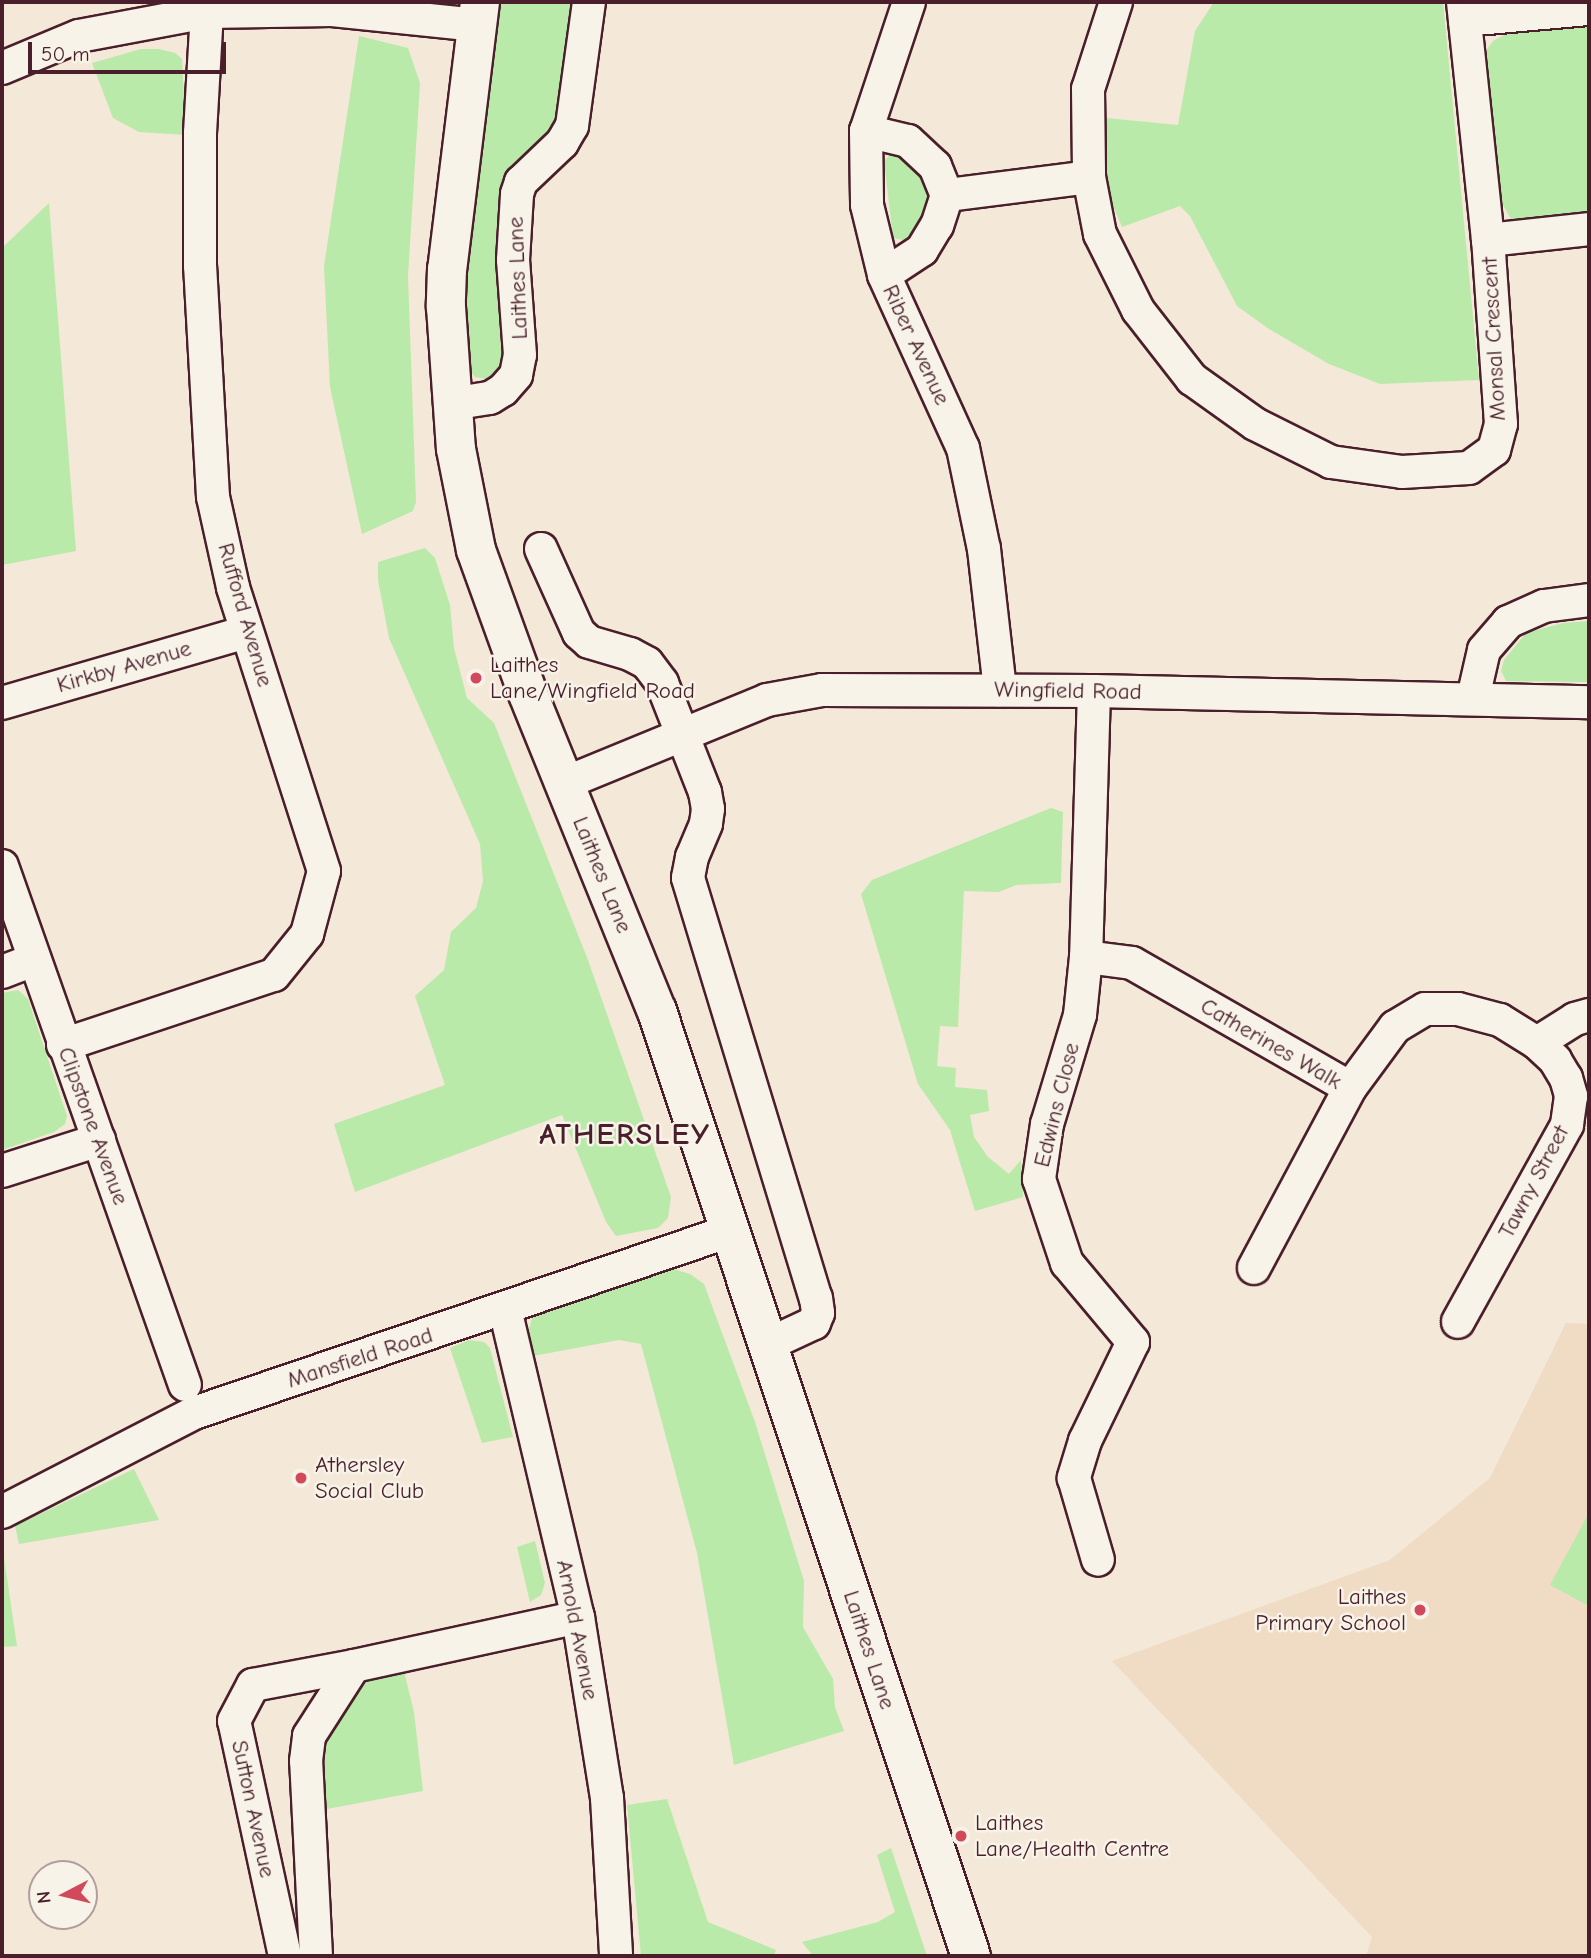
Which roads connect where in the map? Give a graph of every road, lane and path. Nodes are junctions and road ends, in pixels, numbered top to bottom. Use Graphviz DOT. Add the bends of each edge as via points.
graph roads {
  1 [pos="589,2"];
  2 [pos="909,2"];
  3 [pos="1116,2"];
  4 [pos="1589,9"];
  5 [pos="1464,11"];
  6 [pos="206,12"];
  7 [pos="478,13"];
  8 [pos="2,68"];
  9 [pos="866,131"];
  10 [pos="1089,177"];
  11 [pos="947,195"];
  12 [pos="1589,229"];
  13 [pos="1488,240"];
  14 [pos="884,275"];
  15 [pos="451,404"];
  16 [pos="541,550"];
  17 [pos="1589,600"];
  18 [pos="246,632"];
  19 [pos="1000,690"];
  20 [pos="1094,691"];
  21 [pos="1473,698"];
  22 [pos="1589,702"];
  23 [pos="2,703"];
  24 [pos="683,736"];
  25 [pos="565,783"];
  26 [pos="2,866"];
  27 [pos="1086,957"];
  28 [pos="34,960"];
  29 [pos="2,972"];
  30 [pos="1589,1015"];
  31 [pos="1537,1043"];
  32 [pos="63,1045"];
  33 [pos="1350,1088"];
  34 [pos="99,1140"];
  35 [pos="2,1171"];
  36 [pos="730,1231"];
  37 [pos="1254,1268"];
  38 [pos="505,1310"];
  39 [pos="1458,1322"];
  40 [pos="767,1345"];
  41 [pos="185,1385"];
  42 [pos="2,1512"];
  43 [pos="1098,1560"];
  44 [pos="578,1617"];
  45 [pos="354,1666"];
  46 [pos="285,1956"];
  47 [pos="317,1956"];
  48 [pos="616,1956"];
  49 [pos="971,1956"];
  1 -- 15 [label="street, Laithes Lane" via="572,126 562,143 521,182 517,194 513,260 520,355 516,375 490,398"];
  2 -- 9 [label="street, Riber Avenue"];
  3 -- 10 [label="street, Monsal Crescent" via="1088,89"];
  4 -- 5 [label="street"];
  5 -- 13 [label="street, Monsal Crescent"];
  6 -- 7 [label="street"];
  6 -- 8 [label="street" via="79,36"];
  6 -- 18 [label="street, Rufford Avenue" via="200,173 206,398 214,496"];
  7 -- 15 [label="main road, Laithes Lane" via="447,269"];
  9 -- 11 [label="street" via="908,141 935,166"];
  9 -- 14 [label="street, Riber Avenue" via="867,205"];
  10 -- 11 [label="street"];
  10 -- 13 [label="street, Monsal Crescent" via="1100,234 1138,310 1192,379 1255,424 1331,462 1402,472 1469,468 1494,450 1501,424"];
  11 -- 14 [label="street" via="922,250"];
  12 -- 13 [label="street"];
  14 -- 19 [label="street, Riber Avenue" via="963,448 984,549"];
  15 -- 25 [label="main road, Laithes Lane" via="460,475 477,550"];
  16 -- 24 [label="street" via="579,633 589,642 647,663 662,683"];
  17 -- 21 [label="street" via="1544,607 1508,622 1484,650"];
  18 -- 23 [label="street, Kirkby Avenue"];
  18 -- 32 [label="street, Rufford Avenue" via="324,871 307,934 274,975"];
  19 -- 20 [label="street, Wingfield Road"];
  19 -- 24 [label="street, Wingfield Road" via="822,690 767,700"];
  20 -- 21 [label="street, Wingfield Road"];
  20 -- 27 [label="street, Edwins Close"];
  21 -- 22 [label="street, Wingfield Road"];
  24 -- 25 [label="street, Wingfield Road"];
  24 -- 40 [label="street" via="708,809 688,878 818,1312 814,1322"];
  25 -- 36 [label="main road, Laithes Lane" via="657,1011"];
  26 -- 28 [label="street, Clipstone Avenue"];
  27 -- 33 [label="street, Catherines Walk" via="1132,963"];
  27 -- 43 [label="street, Edwins Close" via="1080,1015 1047,1124 1039,1179 1067,1263 1133,1342 1085,1441 1074,1478"];
  28 -- 29 [label="street"];
  28 -- 32 [label="street, Clipstone Avenue"];
  30 -- 31 [label="street"];
  31 -- 33 [label="street, Tawny Street" via="1500,1020 1458,1009 1425,1009 1395,1027"];
  31 -- 39 [label="street, Tawny Street" via="1566,1078 1571,1096 1567,1125"];
  32 -- 34 [label="street, Clipstone Avenue"];
  33 -- 37 [label="street, Catherines Walk"];
  34 -- 35 [label="street"];
  34 -- 41 [label="street, Clipstone Avenue"];
  36 -- 38 [label="street, Mansfield Road"];
  36 -- 40 [label="main road, Laithes Lane"];
  38 -- 42 [label="street, Mansfield Road" via="194,1413"];
  38 -- 44 [label="street, Arnold Avenue"];
  40 -- 49 [label="main road, Laithes Lane"];
  44 -- 45 [label="street, Sutton Avenue"];
  44 -- 48 [label="street, Arnold Avenue" via="607,1798"];
  45 -- 46 [label="street, Sutton Avenue" via="253,1685 234,1721"];
  45 -- 47 [label="street, Sutton Avenue" via="309,1736 306,1761"];
}
